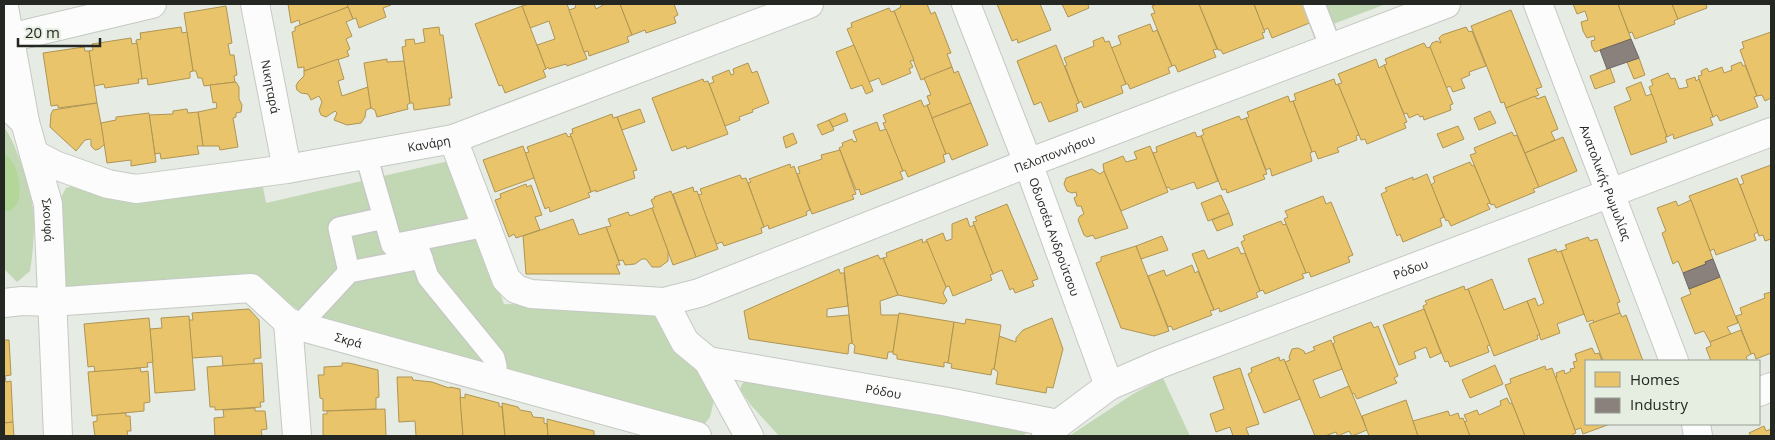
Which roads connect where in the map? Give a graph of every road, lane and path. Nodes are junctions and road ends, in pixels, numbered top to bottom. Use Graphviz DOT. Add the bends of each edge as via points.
graph roads {
  1 [pos="152,4"];
  2 [pos="255,4"];
  3 [pos="809,4"];
  4 [pos="966,4"];
  5 [pos="1314,4"];
  6 [pos="1446,4"];
  7 [pos="1538,4"];
  8 [pos="4,6"];
  9 [pos="9,38"];
  10 [pos="1331,48"];
  11 [pos="4,102"];
  12 [pos="25,122"];
  13 [pos="1771,132"];
  14 [pos="453,139"];
  15 [pos="34,154"];
  16 [pos="366,155"];
  17 [pos="1028,163"];
  18 [pos="287,169"];
  19 [pos="1611,194"];
  20 [pos="384,218"];
  21 [pos="486,226"];
  22 [pos="419,250"];
  23 [pos="349,272"];
  24 [pos="10,296"];
  25 [pos="51,302"];
  26 [pos="664,302"];
  27 [pos="293,324"];
  28 [pos="1674,360"];
  29 [pos="708,362"];
  30 [pos="496,381"];
  31 [pos="1109,386"];
  32 [pos="1052,430"];
  33 [pos="58,436"];
  34 [pos="297,436"];
  35 [pos="697,436"];
  36 [pos="750,436"];
  1 -- 9 [label="street"];
  2 -- 18 [label="street, Νικηταρά"];
  3 -- 14 [label="street, Κανάρη"];
  4 -- 17 [label="street, Οδυσσέα Ανδρούτσου"];
  5 -- 10 [label="street"];
  6 -- 10 [label="street, Πελοποννήσου"];
  7 -- 19 [label="street, Ανατολικής Ρωμυλίας"];
  8 -- 9 [label="street, Σκουφά"];
  9 -- 12 [label="street, Σκουφά"];
  10 -- 17 [label="street, Πελοποννήσου"];
  11 -- 12 [label="street"];
  12 -- 15 [label="street, Σκουφά"];
  13 -- 19 [label="street, Ρόδου"];
  14 -- 16 [label="street, Κανάρη"];
  14 -- 21 [label="street, Πελοποννήσου"];
  15 -- 18 [label="street, Κανάρη" via="108,184 136,189"];
  15 -- 25 [label="street, Σκουφά" via="48,204"];
  16 -- 18 [label="street, Κανάρη"];
  16 -- 20 [label="street"];
  17 -- 26 [label="street, Πελοποννήσου" via="699,292"];
  17 -- 31 [label="street, Οδυσσέα Ανδρούτσου"];
  19 -- 28 [label="street, Ανατολικής Ρωμυλίας"];
  19 -- 31 [label="street, Ρόδου" via="1162,362"];
  20 -- 22 [label="street" via="392,245"];
  20 -- 23 [label="street" via="340,228"];
  21 -- 22 [label="street"];
  21 -- 26 [label="street, Πελοποννήσου" via="506,279 516,289 531,294"];
  22 -- 23 [label="street"];
  22 -- 30 [label="street" via="428,277 494,358"];
  23 -- 27 [label="street"];
  24 -- 25 [label="street, Σκρά"];
  25 -- 27 [label="street, Σκρά" via="251,288"];
  25 -- 33 [label="street, Σκουφά"];
  26 -- 29 [label="street" via="685,342"];
  27 -- 30 [label="street, Σκρά"];
  27 -- 34 [label="street"];
  29 -- 32 [label="street, Ρόδου" via="1014,414"];
  29 -- 36 [label="street"];
  30 -- 35 [label="street, Σκρά"];
  31 -- 32 [label="street, Ρόδου"];
}
